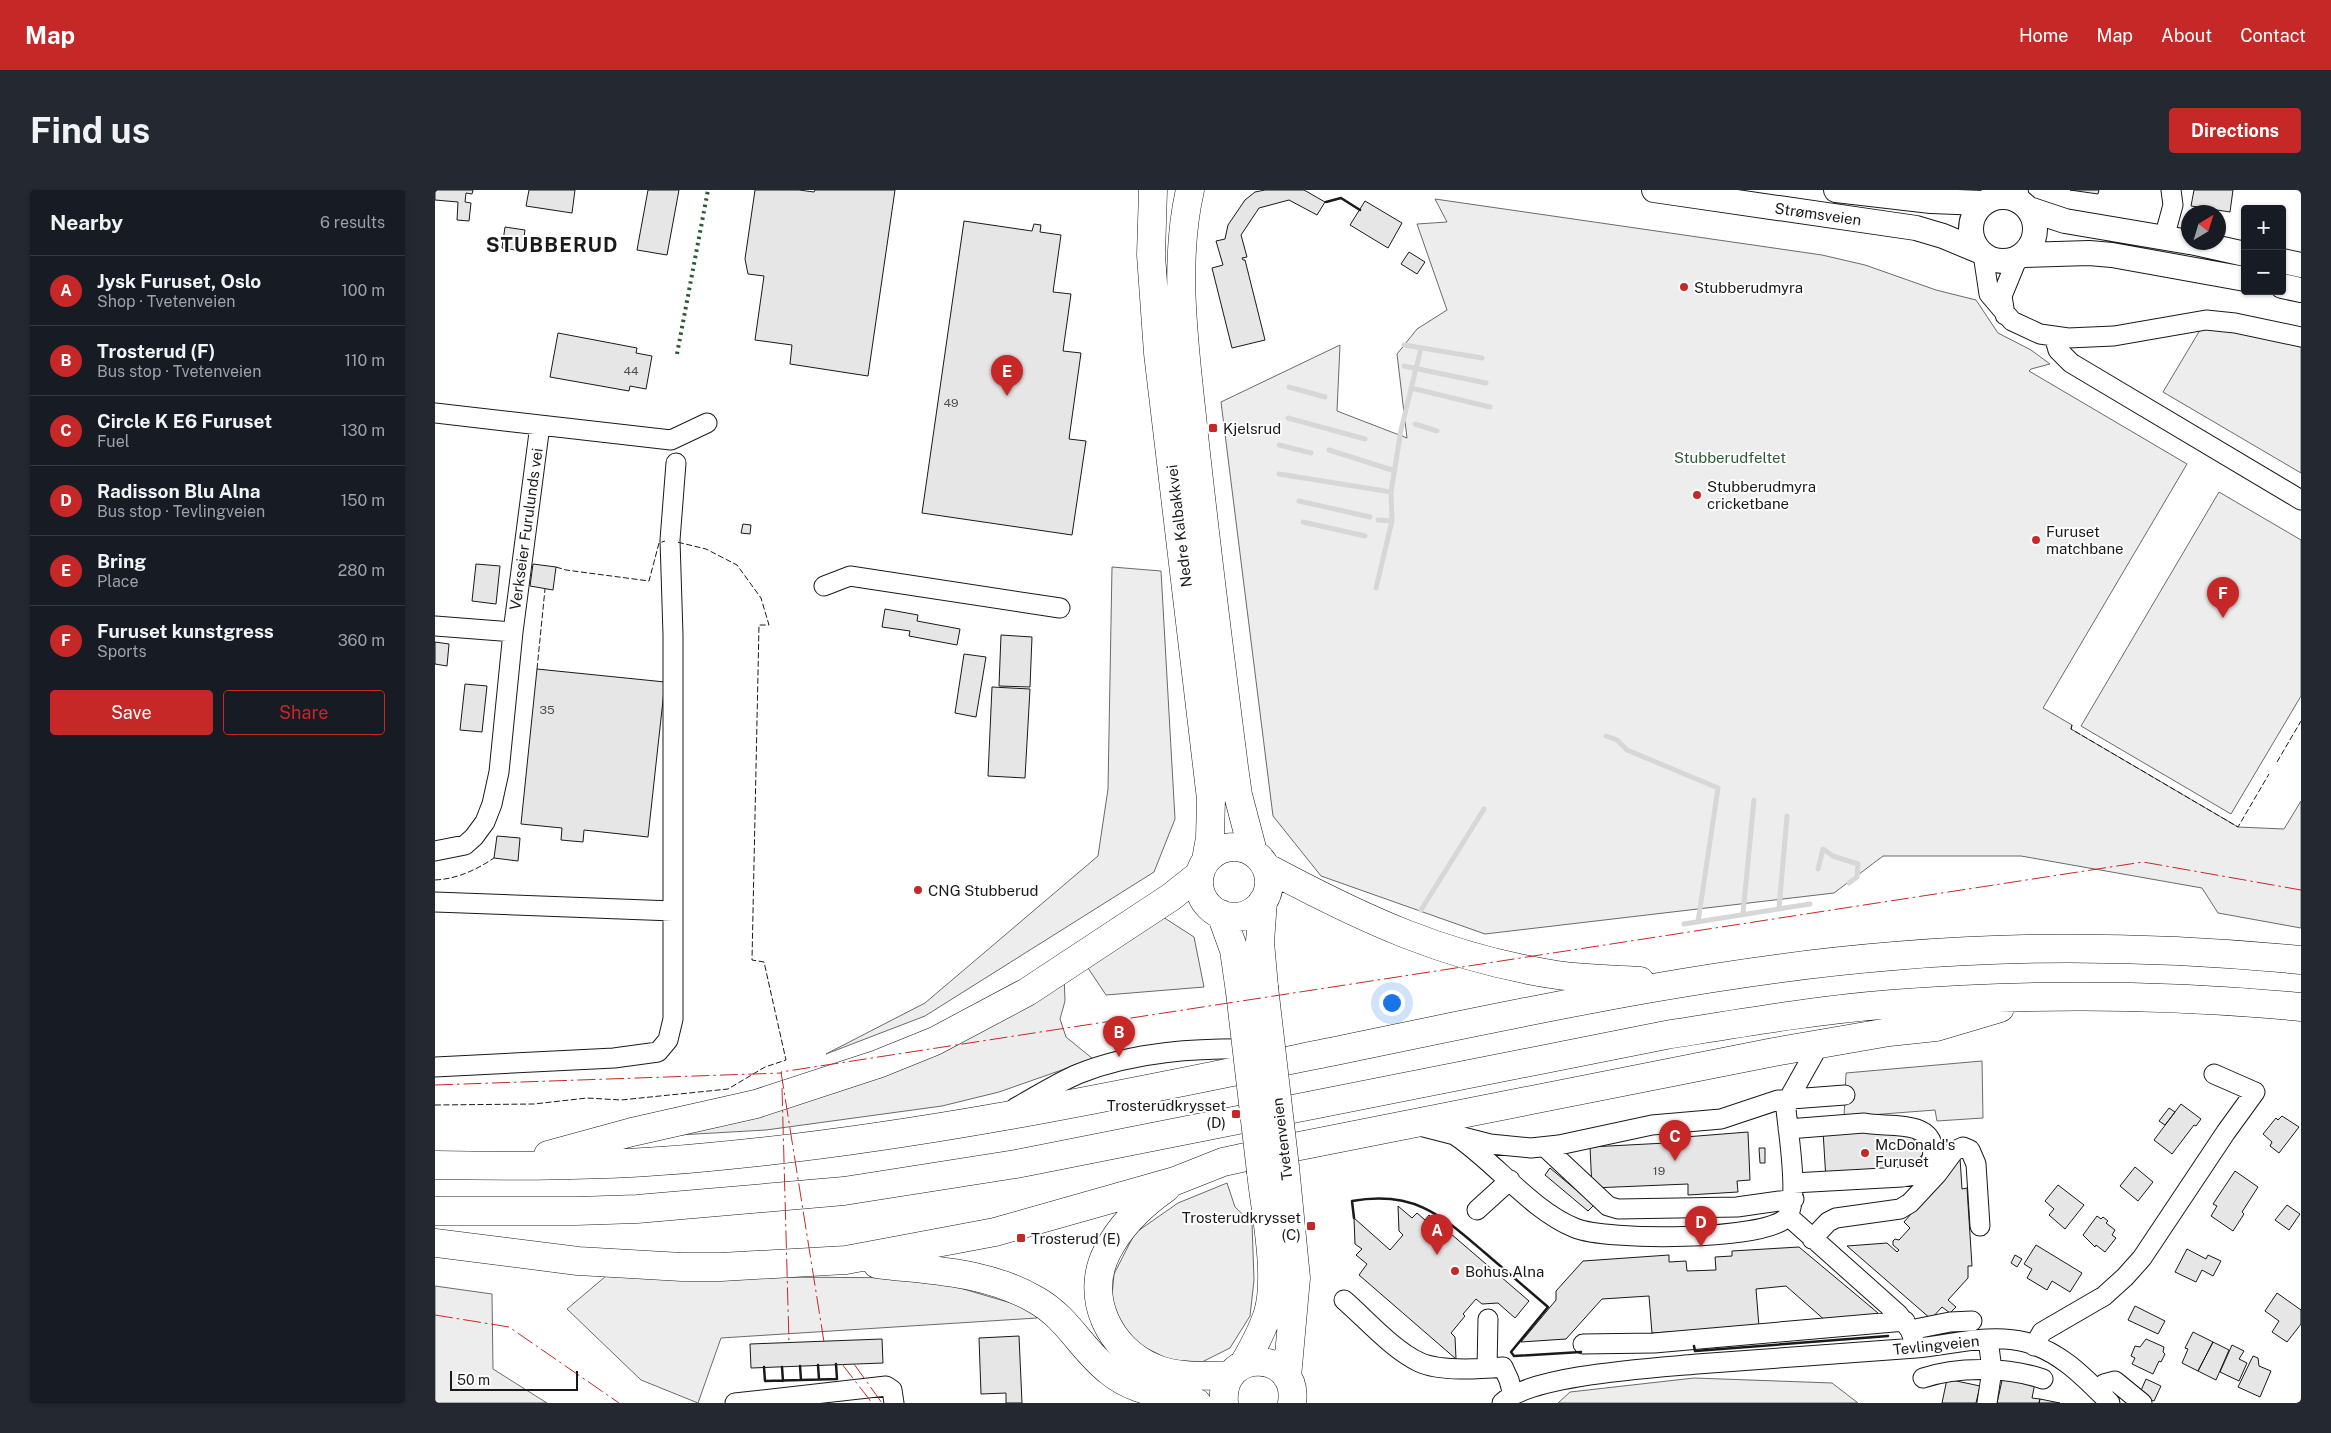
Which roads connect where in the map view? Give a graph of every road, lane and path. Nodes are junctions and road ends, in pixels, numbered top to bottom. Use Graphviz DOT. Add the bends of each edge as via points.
graph roads {
  1 [pos="1190,190"];
  2 [pos="1654,190"];
  3 [pos="1836,190"];
  4 [pos="2175,195"];
  5 [pos="1150,196"];
  6 [pos="1986,198"];
  7 [pos="2022,200"];
  8 [pos="2164,238"];
  9 [pos="2181,241"];
  10 [pos="2226,250"];
  11 [pos="1981,253"];
  12 [pos="2241,253"];
  13 [pos="2020,256"];
  14 [pos="2286,262"];
  15 [pos="2301,265"];
  16 [pos="2241,278"];
  17 [pos="2286,287"];
  18 [pos="2301,290"];
  19 [pos="2005,315"];
  20 [pos="2054,336"];
  21 [pos="2301,337"];
  22 [pos="435,413"];
  23 [pos="707,423"];
  24 [pos="540,425"];
  25 [pos="676,463"];
  26 [pos="2301,500"];
  27 [pos="824,586"];
  28 [pos="1060,608"];
  29 [pos="435,626"];
  30 [pos="513,632"];
  31 [pos="435,851"];
  32 [pos="1260,859"];
  33 [pos="1203,867"];
  34 [pos="1263,901"];
  35 [pos="435,902"];
  36 [pos="673,911"];
  37 [pos="1221,914"];
  38 [pos="2301,960"];
  39 [pos="1686,984"];
  40 [pos="1252,989"];
  41 [pos="2043,996"];
  42 [pos="2301,1008"];
  43 [pos="1820,1043"];
  44 [pos="435,1067"];
  45 [pos="2214,1074"];
  46 [pos="1845,1095"];
  47 [pos="1789,1100"];
  48 [pos="1407,1123"];
  49 [pos="1788,1129"];
  50 [pos="1456,1136"];
  51 [pos="1545,1146"];
  52 [pos="435,1165"];
  53 [pos="507,1166"];
  54 [pos="1273,1170"];
  55 [pos="1510,1180"];
  56 [pos="1175,1181"];
  57 [pos="1791,1199"];
  58 [pos="1613,1208"];
  59 [pos="1477,1210"];
  60 [pos="435,1211"];
  61 [pos="1981,1226"];
  62 [pos="1601,1233"];
  63 [pos="1812,1239"];
  64 [pos="435,1243"];
  65 [pos="846,1260"];
  66 [pos="1344,1300"];
  67 [pos="1488,1319"];
  68 [pos="1971,1321"];
  69 [pos="1907,1326"];
  70 [pos="1988,1339"];
  71 [pos="1583,1344"];
  72 [pos="2034,1346"];
  73 [pos="1917,1348"];
  74 [pos="1487,1368"];
  75 [pos="1236,1370"];
  76 [pos="1992,1370"];
  77 [pos="1923,1378"];
  78 [pos="2043,1379"];
  79 [pos="1144,1384"];
  80 [pos="1293,1395"];
  81 [pos="2104,1397"];
  82 [pos="1507,1399"];
  83 [pos="735,1403"];
  84 [pos="894,1403"];
  85 [pos="1197,1403"];
  86 [pos="1224,1403"];
  87 [pos="1987,1403"];
  88 [pos="2142,1403"];
  1 -- 32 [label="highway, Nedre Kalbakkvei" via="1181,257 1191,406 1238,795"];
  2 -- 11 [label="main road, Strømsveien" via="1917,228 1950,238"];
  3 -- 6 [label="main road, Strømsveien" via="1931,201"];
  4 -- 8 [label="street"];
  5 -- 33 [label="highway, Nedre Kalbakkvei" via="1159,353 1211,799 1210,838"];
  6 -- 7 [label="main road" via="2003,196"];
  6 -- 11 [label="main road" via="1976,210 1971,226 1973,242"];
  7 -- 8 [label="main road" via="2065,220"];
  7 -- 13 [label="main road" via="2033,217 2035,234 2033,242"];
  8 -- 9 [label="main road"];
  10 -- 12 [label="main road"];
  11 -- 13 [label="main road" via="2000,261"];
  11 -- 19 [label="street" via="1989,294"];
  13 -- 16 [label="main road" via="2112,255"];
  13 -- 19 [label="street" via="2002,296"];
  14 -- 15 [label="main road"];
  17 -- 18 [label="main road"];
  19 -- 20 [label="street" via="2027,329"];
  20 -- 21 [label="street" via="2114,336 2206,320"];
  20 -- 26 [label="street" via="2058,350 2071,362"];
  22 -- 24 [label="street"];
  23 -- 24 [label="street" via="671,440"];
  24 -- 30 [label="street, Verkseier Furulunds vei"];
  25 -- 36 [label="street" via="670,540"];
  27 -- 28 [label="street" via="849,576"];
  29 -- 30 [label="street, Verkseier Furulunds vei"];
  30 -- 31 [label="street, Verkseier Furulunds vei" via="499,772 492,804 485,822 465,845"];
  32 -- 33 [label="highway" via="1233,846 1213,853"];
  32 -- 34 [label="highway" via="1269,888"];
  32 -- 39 [label="highway" via="1349,911 1442,948 1541,972"];
  33 -- 37 [label="highway" via="1200,890 1203,898"];
  33 -- 53 [label="highway" via="1171,897 1027,992 935,1042 756,1104 632,1132"];
  34 -- 37 [label="highway" via="1249,914 1230,917"];
  34 -- 40 [label="highway, Tvetenveien"];
  35 -- 36 [label="street"];
  36 -- 44 [label="street" via="673,1019 668,1040 657,1052 614,1058"];
  37 -- 40 [label="highway, Tvetenveien"];
  38 -- 39 [label="highway" via="2111,948 1948,952 1822,964"];
  39 -- 53 [label="highway" via="1452,1026 907,1133 703,1158"];
  40 -- 54 [label="highway, Tvetenveien, bridge"];
  41 -- 42 [label="highway" via="2176,997"];
  41 -- 43 [label="highway" via="1937,1026"];
  41 -- 60 [label="highway" via="1889,1004 1750,1022 1574,1053 1016,1164 844,1191 637,1209"];
  43 -- 47 [label="street"];
  43 -- 48 [label="highway"];
  45 -- 72 [label="street" via="2255,1092 2142,1258 2104,1296 2042,1332"];
  46 -- 47 [label="street"];
  47 -- 49 [label="street"];
  47 -- 51 [label="street" via="1770,1102 1721,1119 1653,1126"];
  48 -- 50 [label="street"];
  48 -- 56 [label="highway" via="1223,1162"];
  49 -- 57 [label="street"];
  49 -- 57 [label="street" via="1864,1123 1903,1126 1921,1131 1933,1148 1931,1161 1921,1174"];
  50 -- 51 [label="street" via="1513,1148"];
  50 -- 55 [label="street"];
  51 -- 58 [label="street"];
  52 -- 53 [label="highway"];
  54 -- 75 [label="highway, Tvetenveien" via="1269,1311 1262,1329"];
  54 -- 80 [label="highway, Tvetenveien" via="1296,1278"];
  55 -- 59 [label="street"];
  55 -- 62 [label="street" via="1555,1217 1576,1229"];
  56 -- 65 [label="highway" via="995,1232"];
  56 -- 79 [label="highway" via="1125,1225 1111,1243 1102,1264 1098,1287 1101,1312 1111,1335"];
  57 -- 58 [label="street" via="1737,1207"];
  57 -- 62 [label="street" via="1780,1222 1765,1228 1701,1235"];
  57 -- 63 [label="street"];
  58 -- 62 [label="street"];
  61 -- 63 [label="street" via="1976,1164 1971,1150 1963,1147 1955,1151 1937,1174 1900,1209 1836,1218 1827,1222"];
  63 -- 69 [label="street"];
  64 -- 65 [label="highway" via="578,1261 682,1267 721,1268"];
  65 -- 79 [label="highway" via="947,1271 1010,1286 1038,1301 1070,1326 1102,1366"];
  66 -- 74 [label="street" via="1419,1362 1463,1369"];
  67 -- 74 [label="street"];
  68 -- 69 [label="street"];
  69 -- 71 [label="street" via="1654,1343"];
  69 -- 73 [label="street"];
  70 -- 72 [label="street, Tevlingveien"];
  70 -- 73 [label="street, Tevlingveien"];
  70 -- 76 [label="street"];
  72 -- 81 [label="street, Tevlingveien" via="2069,1363"];
  73 -- 82 [label="street, Tevlingveien" via="1609,1372 1548,1384"];
  74 -- 82 [label="street" via="1503,1367 1509,1380"];
  75 -- 79 [label="highway"];
  75 -- 80 [label="highway, Tvetenveien" via="1259,1361 1275,1365"];
  75 -- 86 [label="highway, Tvetenveien" via="1223,1393"];
  76 -- 77 [label="street" via="1935,1374"];
  76 -- 78 [label="street" via="2010,1370"];
  76 -- 87 [label="street"];
  79 -- 85 [label="highway"];
  81 -- 88 [label="street" via="2104,1384 2115,1381"];
  83 -- 84 [label="street" via="886,1386 892,1390"];
}
